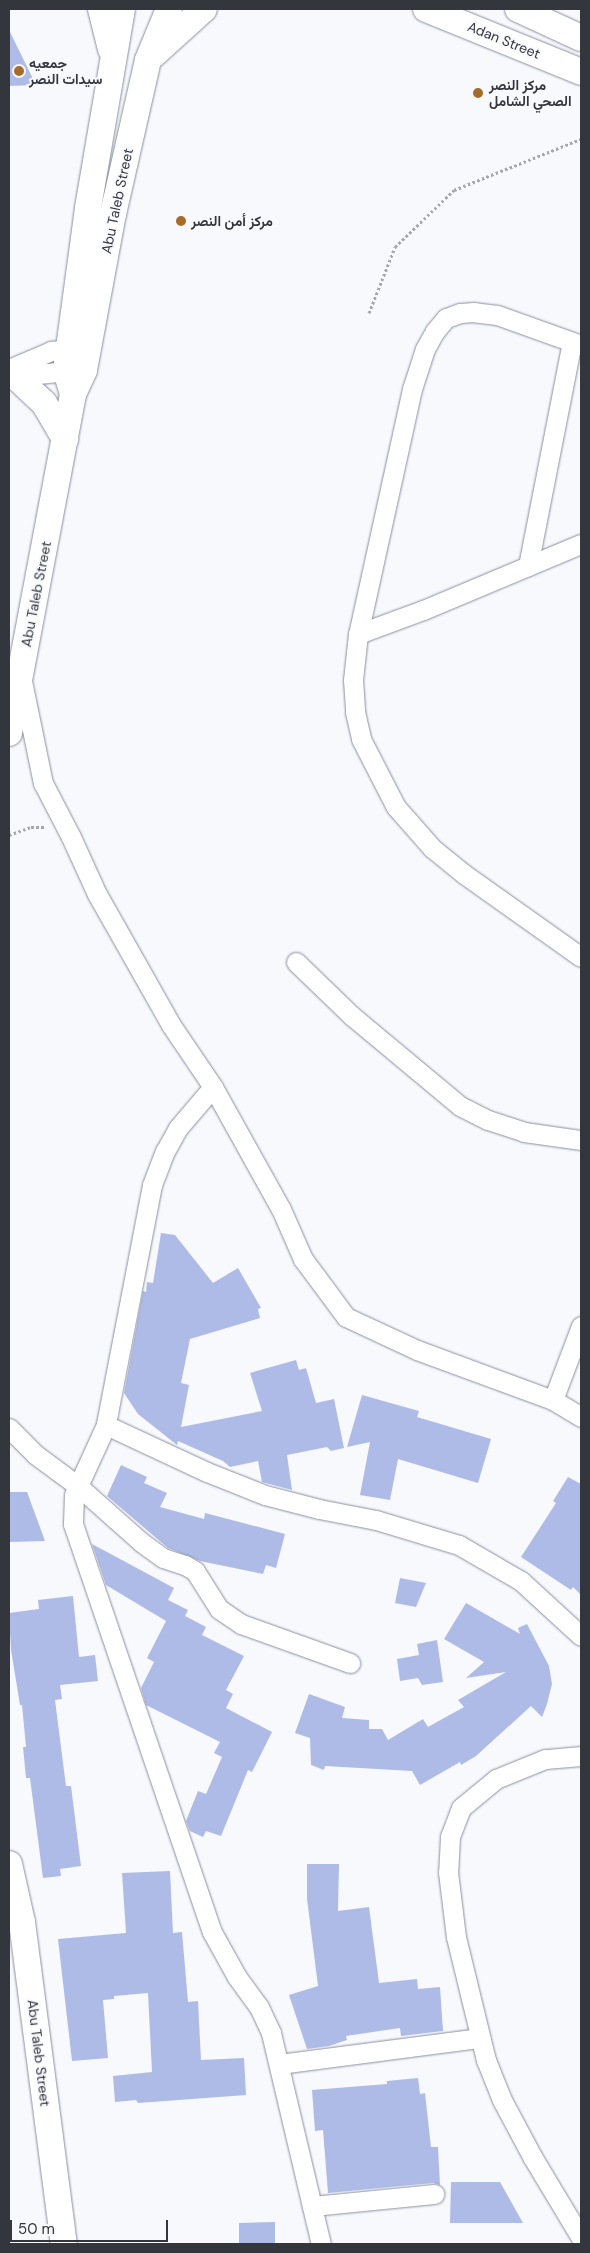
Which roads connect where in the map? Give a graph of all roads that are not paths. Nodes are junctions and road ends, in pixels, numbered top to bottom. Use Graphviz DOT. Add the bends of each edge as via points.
graph roads {
  1 [pos="101,9"];
  2 [pos="122,9"];
  3 [pos="169,9"];
  4 [pos="204,9"];
  5 [pos="426,9"];
  6 [pos="518,9"];
  7 [pos="581,38"];
  8 [pos="113,55"];
  9 [pos="148,60"];
  10 [pos="581,72"];
  11 [pos="577,343"];
  12 [pos="76,366"];
  13 [pos="11,374"];
  14 [pos="65,439"];
  15 [pos="581,544"];
  16 [pos="528,566"];
  17 [pos="358,634"];
  18 [pos="20,675"];
  19 [pos="9,734"];
  20 [pos="581,957"];
  21 [pos="296,962"];
  22 [pos="213,1087"];
  23 [pos="581,1140"];
  24 [pos="581,1326"];
  25 [pos="553,1400"];
  26 [pos="581,1417"];
  27 [pos="106,1425"];
  28 [pos="9,1428"];
  29 [pos="78,1486"];
  30 [pos="581,1636"];
  31 [pos="350,1663"];
  32 [pos="581,1756"];
  33 [pos="9,1864"];
  34 [pos="15,1923"];
  35 [pos="480,2038"];
  36 [pos="279,2064"];
  37 [pos="434,2194"];
  38 [pos="312,2206"];
  39 [pos="581,2238"];
  40 [pos="64,2244"];
  41 [pos="321,2244"];
  1 -- 8 [label="street"];
  2 -- 8 [label="street, Abu Taleb Street"];
  3 -- 9 [label="street, Abu Taleb Street"];
  4 -- 9 [label="street"];
  5 -- 10 [label="street, Adan Street"];
  6 -- 7 [label="street"];
  8 -- 12 [label="street, Abu Taleb Street" via="88,208"];
  9 -- 12 [label="street, Abu Taleb Street"];
  11 -- 16 [label="street"];
  11 -- 17 [label="street" via="497,315 474,312 446,318 435,331 425,349 412,389"];
  12 -- 13 [label="street" via="33,357"];
  12 -- 14 [label="street, Abu Taleb Street"];
  13 -- 14 [label="street" via="44,403"];
  14 -- 18 [label="street, Abu Taleb Street"];
  15 -- 16 [label="street"];
  16 -- 17 [label="street"];
  17 -- 20 [label="street" via="353,680 357,721 361,739 396,808 432,848 464,874"];
  18 -- 19 [label="street, Abu Taleb Street"];
  18 -- 22 [label="street" via="43,783 97,894 137,966 171,1025"];
  21 -- 23 [label="street" via="352,1016 460,1106 524,1132"];
  22 -- 25 [label="street" via="281,1209 303,1259 346,1317 417,1350"];
  22 -- 27 [label="street" via="178,1128 152,1185"];
  24 -- 25 [label="street"];
  25 -- 26 [label="street"];
  27 -- 29 [label="street"];
  27 -- 30 [label="street" via="265,1495 376,1520 459,1545 521,1581"];
  28 -- 29 [label="street" via="36,1455"];
  29 -- 31 [label="street" via="163,1558 195,1571 219,1609 241,1624"];
  29 -- 36 [label="street" via="74,1495 74,1524 152,1760 212,1932 267,2022"];
  32 -- 35 [label="street" via="545,1759 496,1779 460,1808 450,1837 448,1872 456,1937"];
  33 -- 34 [label="street, Abu Taleb Street"];
  34 -- 40 [label="street, Abu Taleb Street"];
  35 -- 36 [label="street"];
  35 -- 39 [label="street" via="502,2100"];
  36 -- 38 [label="street"];
  37 -- 38 [label="street"];
  38 -- 41 [label="street"];
}
